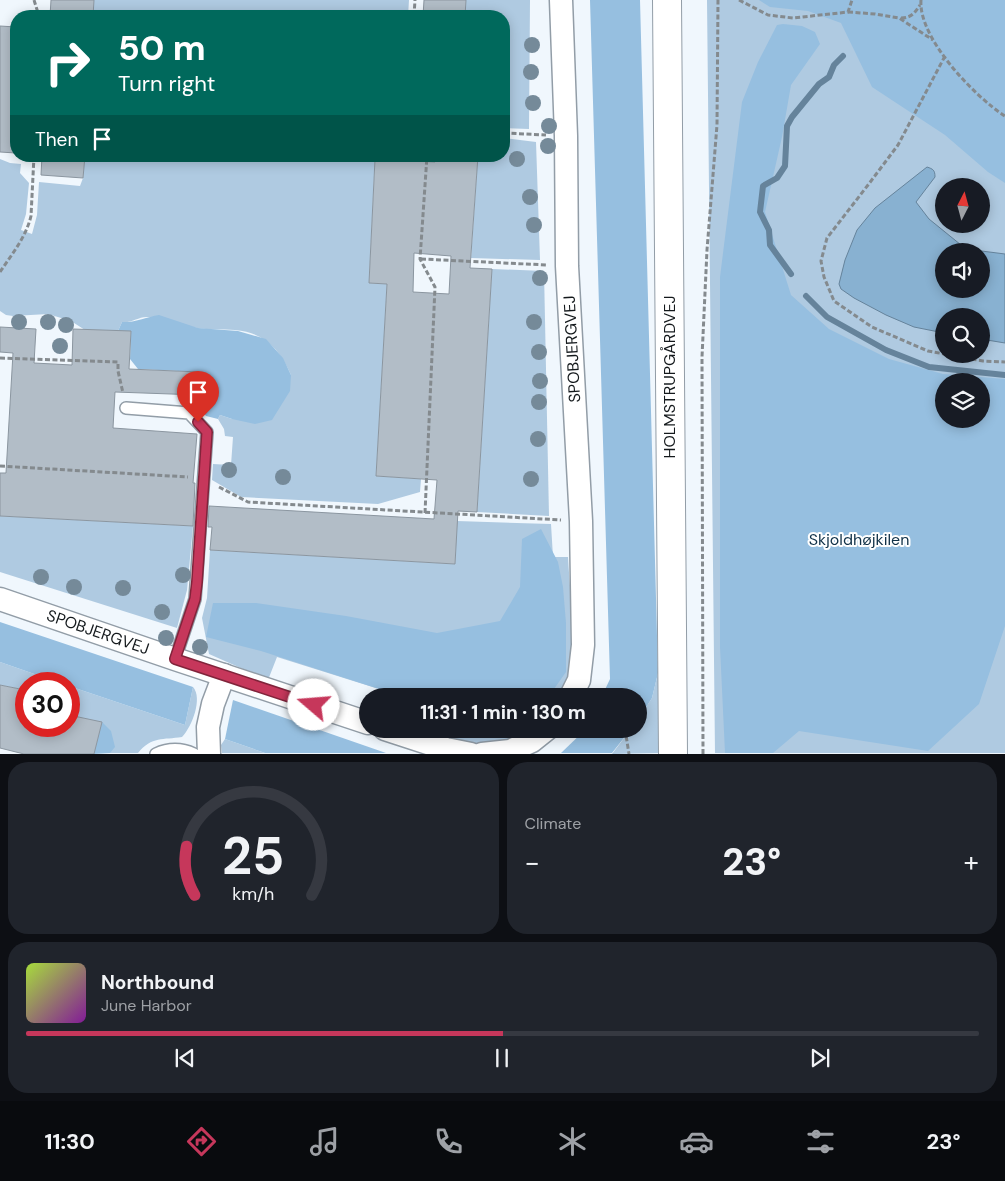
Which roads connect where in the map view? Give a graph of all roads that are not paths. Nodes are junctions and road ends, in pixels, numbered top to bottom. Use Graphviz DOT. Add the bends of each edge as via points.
graph roads {
  1 [pos="561,0"];
  2 [pos="667,0"];
  3 [pos="126,408"];
  4 [pos="0,599"];
  5 [pos="175,659"];
  6 [pos="224,674"];
  7 [pos="574,688"];
  8 [pos="359,720"];
  9 [pos="412,738"];
  10 [pos="536,738"];
  11 [pos="156,754"];
  12 [pos="194,754"];
  13 [pos="209,754"];
  14 [pos="471,754"];
  15 [pos="482,754"];
  16 [pos="673,754"];
  1 -- 7 [label="street, SPOBJERGVEJ" via="567,266 582,521 583,645"];
  2 -- 16 [label="street, HOLMSTRUPGÅRDVEJ"];
  3 -- 5 [label="lane" via="189,412 207,432 195,599"];
  4 -- 5 [label="street, SPOBJERGVEJ"];
  5 -- 6 [label="street, SPOBJERGVEJ"];
  6 -- 8 [label="street, SPOBJERGVEJ"];
  6 -- 13 [label="street" via="208,727"];
  9 -- 14 [label="street"];
  10 -- 15 [label="street" via="510,751"];
  11 -- 12 [label="lane" via="178,749"];
}
